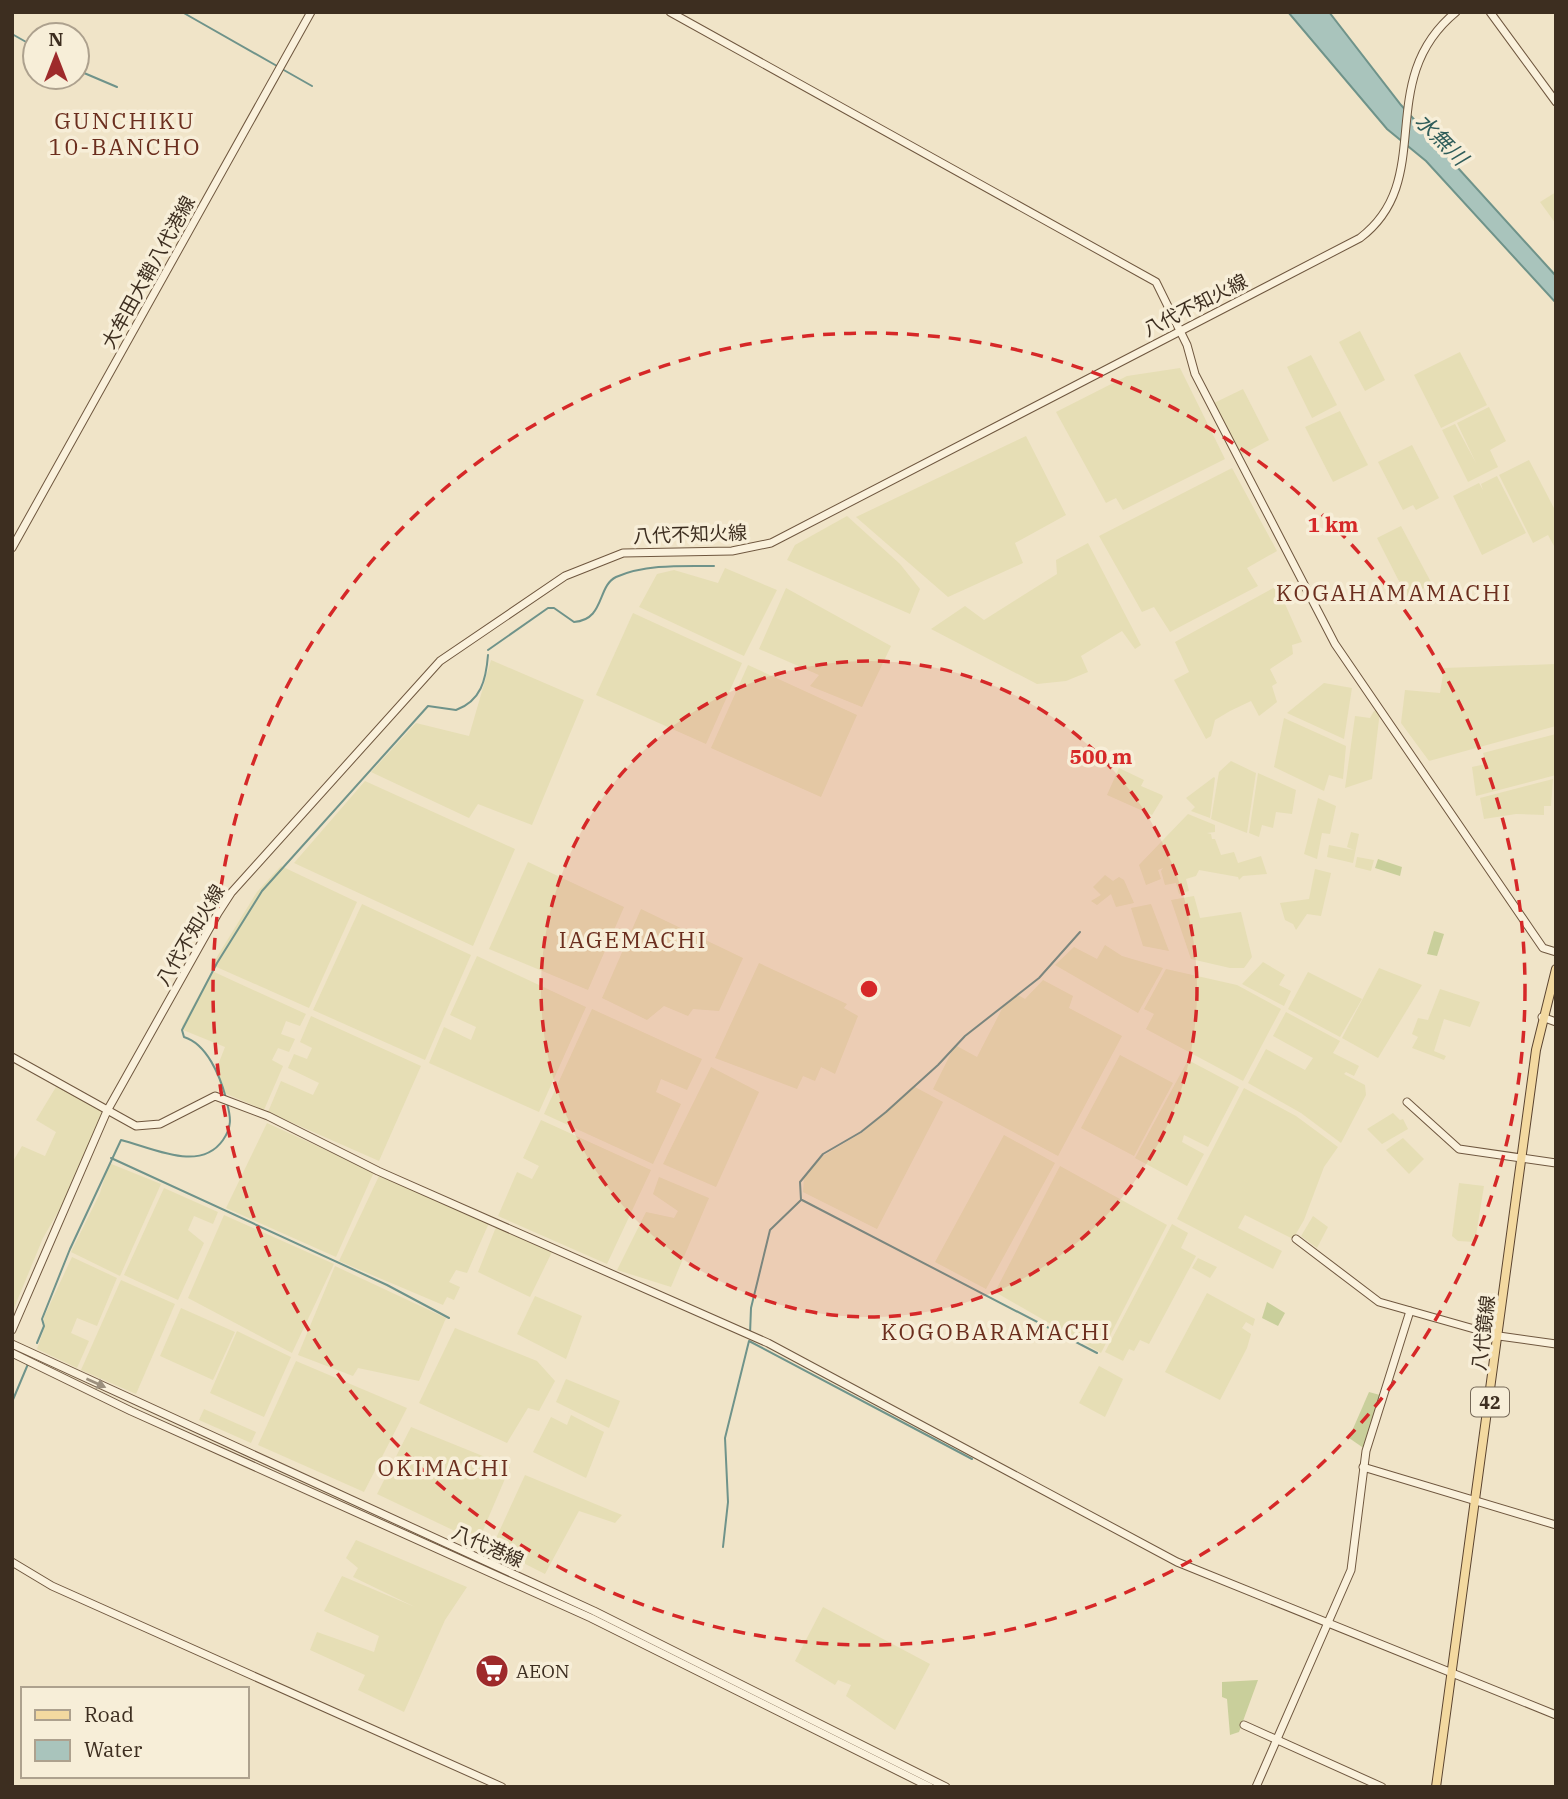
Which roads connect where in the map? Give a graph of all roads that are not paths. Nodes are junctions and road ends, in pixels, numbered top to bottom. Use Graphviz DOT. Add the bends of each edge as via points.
graph roads {
  1 [pos="311,12"];
  2 [pos="670,12"];
  3 [pos="1457,12"];
  4 [pos="1490,12"];
  5 [pos="1556,102"];
  6 [pos="1179,331"];
  7 [pos="12,548"];
  8 [pos="1556,952"];
  9 [pos="1556,968"];
  10 [pos="1542,1017"];
  11 [pos="1556,1022"];
  12 [pos="12,1058"];
  13 [pos="1407,1102"];
  14 [pos="107,1111"];
  15 [pos="1522,1158"];
  16 [pos="1556,1163"];
  17 [pos="1296,1239"];
  18 [pos="1410,1311"];
  19 [pos="12,1330"];
  20 [pos="1499,1336"];
  21 [pos="12,1344"];
  22 [pos="1556,1344"];
  23 [pos="12,1353"];
  24 [pos="1363,1467"];
  25 [pos="1477,1500"];
  26 [pos="1556,1525"];
  27 [pos="12,1562"];
  28 [pos="1329,1622"];
  29 [pos="1453,1673"];
  30 [pos="1556,1715"];
  31 [pos="1244,1725"];
  32 [pos="1277,1740"];
  33 [pos="502,1787"];
  34 [pos="930,1787"];
  35 [pos="946,1787"];
  36 [pos="1256,1787"];
  37 [pos="1382,1787"];
  38 [pos="1436,1787"];
  1 -- 7 [label="main road, 大牟田大鞘八代港線"];
  2 -- 6 [label="main road" via="1156,282"];
  3 -- 6 [label="main road, 八代不知火線" via="1419,57 1408,100 1398,183 1387,210 1369,231"];
  4 -- 5 [label="main road"];
  6 -- 8 [label="main road" via="1195,374 1335,644 1543,948"];
  6 -- 14 [label="main road, 八代不知火線" via="771,543 732,551 623,553 604,558 565,576 479,632 440,661 231,892"];
  9 -- 10 [label="main road, 八代鏡線 / 42"];
  10 -- 11 [label="main road"];
  10 -- 15 [label="main road, 八代鏡線 / 42"];
  12 -- 14 [label="main road"];
  13 -- 15 [label="main road" via="1459,1149"];
  14 -- 19 [label="main road, 八代不知火線"];
  14 -- 28 [label="main road" via="126,1123 152,1126 203,1100 222,1098 268,1116 378,1171 768,1343 1177,1562"];
  15 -- 16 [label="main road"];
  15 -- 20 [label="main road, 八代鏡線 / 42"];
  17 -- 18 [label="main road" via="1374,1300"];
  18 -- 20 [label="main road"];
  18 -- 24 [label="main road"];
  20 -- 22 [label="main road"];
  20 -- 25 [label="main road, 八代鏡線 / 42"];
  21 -- 35 [label="main road, 八代港線, one-way" via="594,1611"];
  23 -- 34 [label="main road, 八代港線" via="591,1618"];
  24 -- 25 [label="main road"];
  24 -- 28 [label="main road" via="1351,1570"];
  25 -- 26 [label="main road"];
  25 -- 29 [label="main road, 八代鏡線 / 42"];
  27 -- 33 [label="main road" via="52,1586"];
  28 -- 29 [label="main road"];
  28 -- 32 [label="main road"];
  29 -- 30 [label="main road"];
  29 -- 38 [label="main road, 八代鏡線 / 42"];
  31 -- 32 [label="main road"];
  32 -- 36 [label="main road"];
  32 -- 37 [label="main road"];
}
